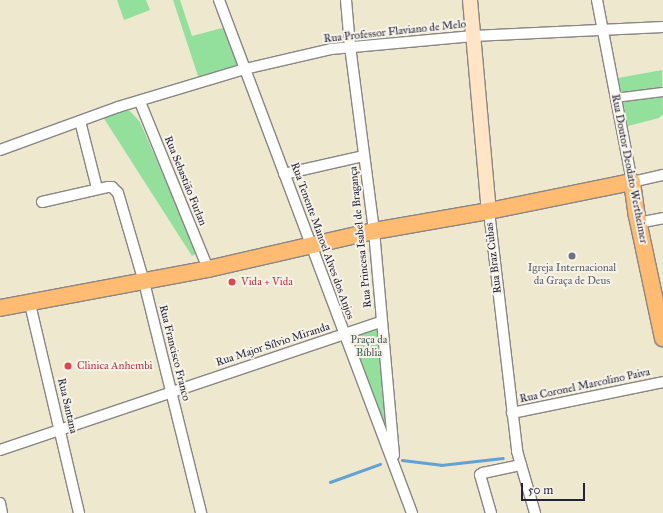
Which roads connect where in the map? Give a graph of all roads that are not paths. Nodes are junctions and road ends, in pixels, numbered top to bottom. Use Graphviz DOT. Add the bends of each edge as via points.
graph roads {
  1 [pos="219,0"];
  2 [pos="224,0"];
  3 [pos="346,0"];
  4 [pos="470,0"];
  5 [pos="597,0"];
  6 [pos="663,27"];
  7 [pos="603,31"];
  8 [pos="473,36"];
  9 [pos="350,46"];
  10 [pos="245,69"];
  11 [pos="663,92"];
  12 [pos="615,98"];
  13 [pos="140,102"];
  14 [pos="83,120"];
  15 [pos="0,150"];
  16 [pos="364,156"];
  17 [pos="284,174"];
  18 [pos="663,175"];
  19 [pos="632,182"];
  20 [pos="96,188"];
  21 [pos="42,202"];
  22 [pos="488,211"];
  23 [pos="663,218"];
  24 [pos="638,223"];
  25 [pos="374,232"];
  26 [pos="311,246"];
  27 [pos="208,269"];
  28 [pos="144,282"];
  29 [pos="30,304"];
  30 [pos="0,308"];
  31 [pos="382,322"];
  32 [pos="344,334"];
  33 [pos="663,338"];
  34 [pos="663,382"];
  35 [pos="171,391"];
  36 [pos="512,413"];
  37 [pos="60,430"];
  38 [pos="0,450"];
  39 [pos="521,464"];
  40 [pos="396,471"];
  41 [pos="0,503"];
  42 [pos="409,512"];
  43 [pos="2,513"];
  44 [pos="80,513"];
  45 [pos="202,513"];
  46 [pos="491,513"];
  47 [pos="536,513"];
  1 -- 2 [label="street"];
  1 -- 10 [label="street, Rua Tenente Manoel Alves dos Anjos"];
  3 -- 9 [label="street, Rua Princesa Isabel de Bragança"];
  4 -- 8 [label="main road, Rua Braz Cubas"];
  5 -- 7 [label="street, Rua Doutor Deodato Wertheimer"];
  6 -- 7 [label="street, Rua Professor Flaviano de Melo"];
  7 -- 8 [label="street, Rua Professor Flaviano de Melo"];
  7 -- 12 [label="street, Rua Doutor Deodato Wertheimer"];
  8 -- 9 [label="street, Rua Professor Flaviano de Melo"];
  8 -- 22 [label="main road, Rua Braz Cubas"];
  9 -- 10 [label="street, Rua Professor Flaviano de Melo"];
  9 -- 16 [label="street, Rua Princesa Isabel de Bragança"];
  10 -- 13 [label="street, Rua Professor Flaviano de Melo"];
  10 -- 17 [label="street, Rua Tenente Manoel Alves dos Anjos"];
  11 -- 12 [label="street"];
  12 -- 19 [label="street, Rua Doutor Deodato Wertheimer"];
  13 -- 14 [label="street, Rua Professor Flaviano de Melo"];
  13 -- 27 [label="street, Rua Sebastião Furlan"];
  14 -- 15 [label="street, Rua Professor Flaviano de Melo"];
  14 -- 20 [label="street"];
  16 -- 17 [label="street"];
  16 -- 25 [label="street, Rua Princesa Isabel de Bragança"];
  17 -- 26 [label="street, Rua Tenente Manoel Alves dos Anjos"];
  18 -- 19 [label="street"];
  19 -- 22 [label="main road"];
  19 -- 24 [label="main road, Rua Doutor Deodato Wertheimer"];
  20 -- 21 [label="street"];
  20 -- 28 [label="street, Rua Francisco Franco" via="116,189"];
  22 -- 25 [label="main road"];
  22 -- 36 [label="street, Rua Braz Cubas"];
  23 -- 24 [label="street"];
  24 -- 33 [label="main road, Rua Doutor Deodato Wertheimer"];
  25 -- 26 [label="main road"];
  25 -- 31 [label="street, Rua Princesa Isabel de Bragança"];
  26 -- 27 [label="main road"];
  26 -- 32 [label="street, Rua Tenente Manoel Alves dos Anjos"];
  27 -- 28 [label="main road"];
  28 -- 29 [label="main road"];
  28 -- 35 [label="street, Rua Francisco Franco"];
  29 -- 30 [label="main road"];
  29 -- 37 [label="street, Rua Santana"];
  31 -- 32 [label="street, Rua Major Sílvio Miranda"];
  31 -- 40 [label="street, Rua Princesa Isabel de Bragança"];
  32 -- 35 [label="street, Rua Major Sílvio Miranda"];
  32 -- 40 [label="street, Rua Tenente Manoel Alves dos Anjos"];
  34 -- 36 [label="street, Rua Coronel Marcolino Paiva"];
  35 -- 37 [label="street, Rua Major Sílvio Miranda"];
  35 -- 45 [label="street, Rua Francisco Franco"];
  36 -- 39 [label="street, Rua Braz Cubas"];
  37 -- 38 [label="street, Rua Major Sílvio Miranda"];
  37 -- 44 [label="street, Rua Santana"];
  39 -- 46 [label="street" via="480,475"];
  39 -- 47 [label="street, Rua Braz Cubas"];
  40 -- 42 [label="street, Rua Tenente Manoel Alves dos Anjos"];
  41 -- 43 [label="street"];
}
